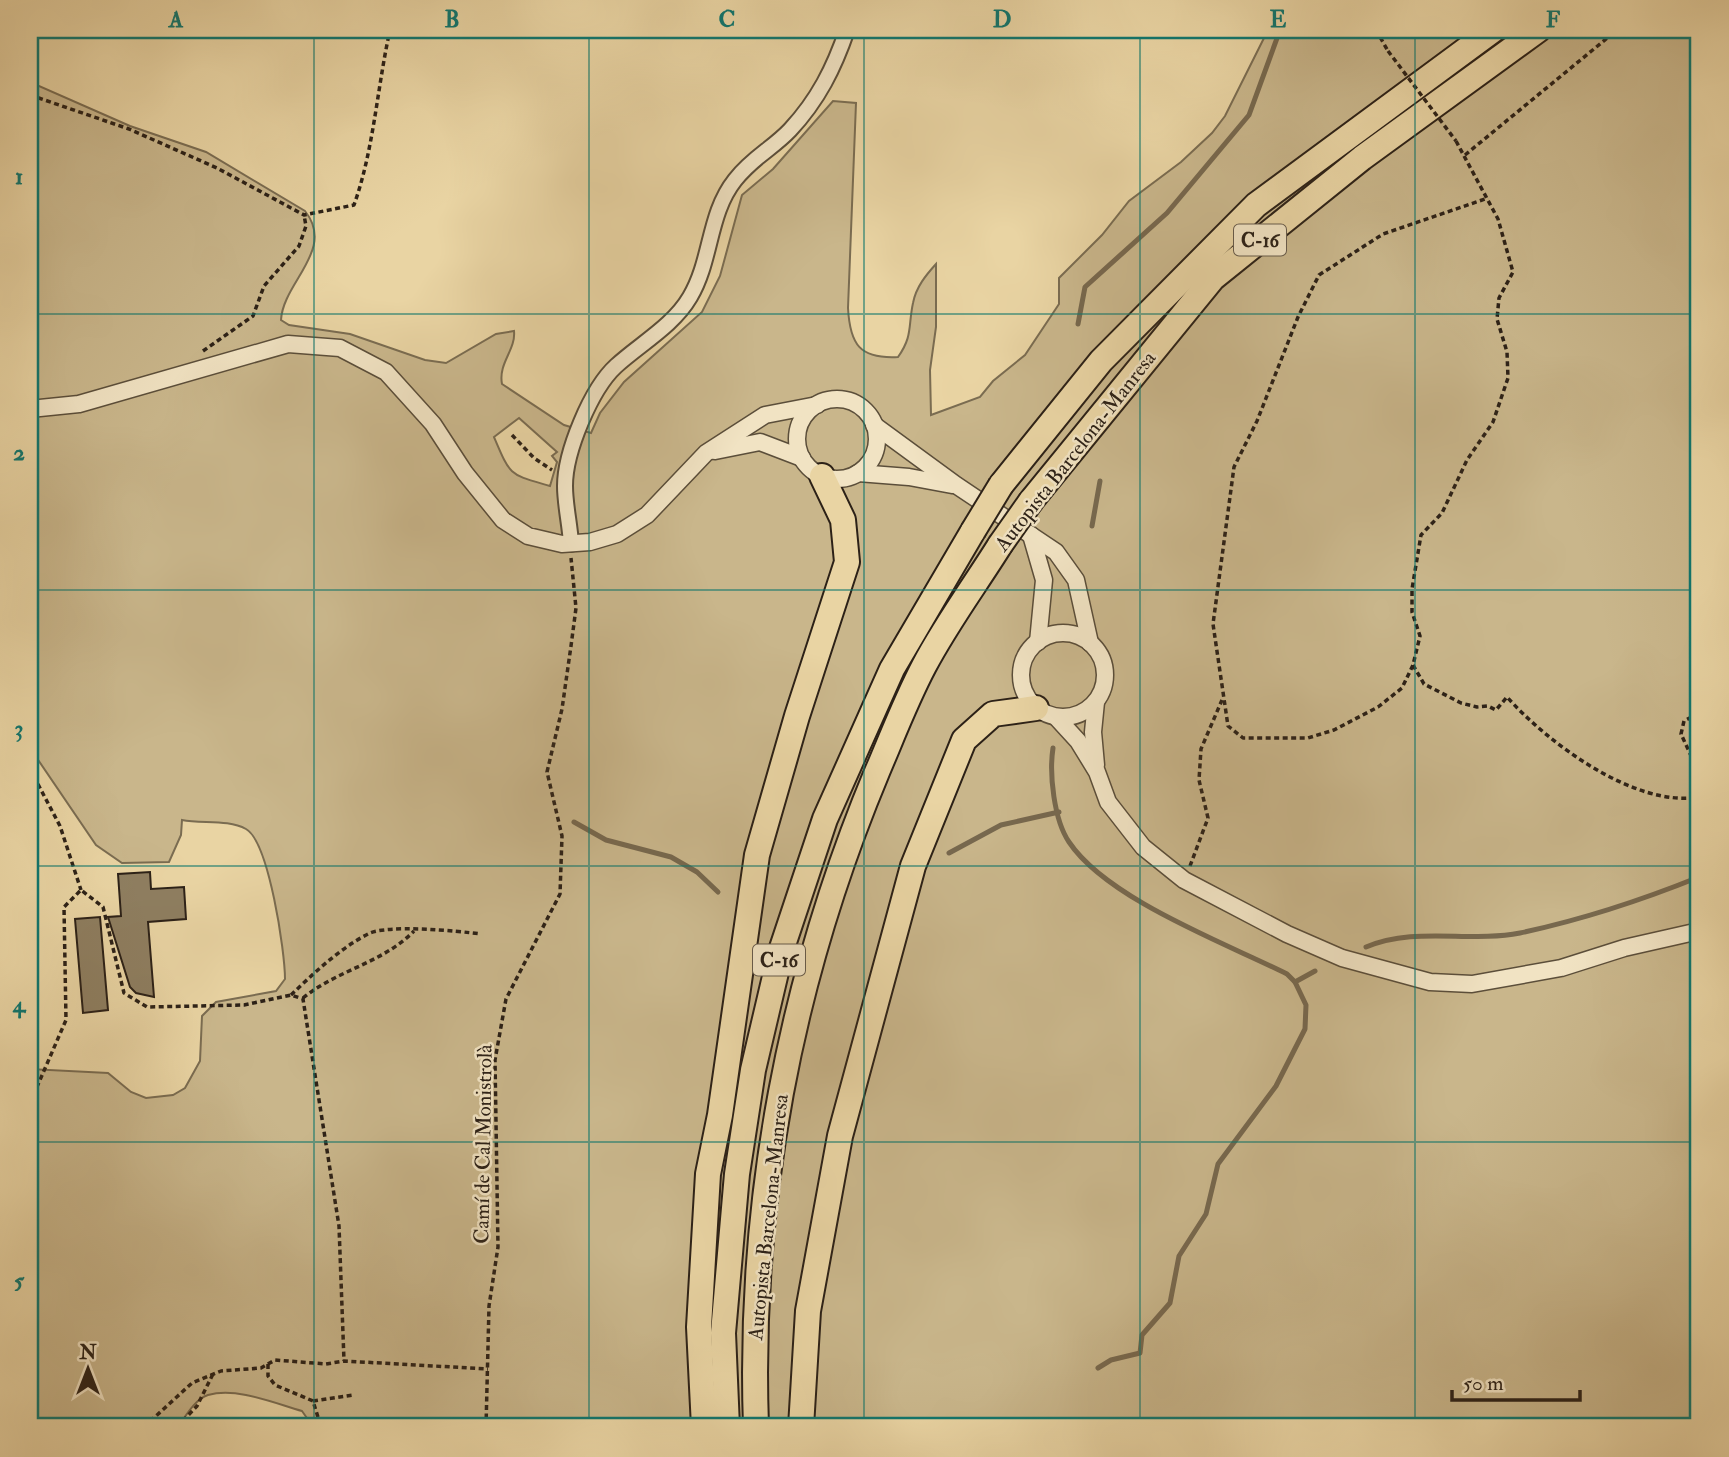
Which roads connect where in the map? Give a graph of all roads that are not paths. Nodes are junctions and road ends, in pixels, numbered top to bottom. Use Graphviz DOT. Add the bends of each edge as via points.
graph roads {
  1 [pos="847,30"];
  2 [pos="1493,30"];
  3 [pos="1538,30"];
  4 [pos="817,405"];
  5 [pos="30,409"];
  6 [pos="874,425"];
  7 [pos="706,453"];
  8 [pos="802,458"];
  9 [pos="858,473"];
  10 [pos="822,476"];
  11 [pos="956,485"];
  12 [pos="1031,535"];
  13 [pos="571,544"];
  14 [pos="1038,642"];
  15 [pos="1090,643"];
  16 [pos="1096,702"];
  17 [pos="1046,712"];
  18 [pos="1097,772"];
  19 [pos="1699,931"];
  20 [pos="704,1427"];
  21 [pos="727,1427"];
  22 [pos="756,1427"];
  23 [pos="801,1427"];
  1 -- 13 [label="street" via="816,99 788,132 750,160 730,186 689,300 657,334 614,368 584,415 567,475"];
  2 -- 21 [label="highway, Autopista Barcelona-Manresa / C-16, bridge" via="1256,205 1101,362 1001,485 892,668 825,819 781,951 753,1070 737,1174 723,1333"];
  3 -- 22 [label="highway, Autopista Barcelona-Manresa / C-16, bridge" via="1362,158 1213,278 1031,501 924,665 851,833 823,916 774,1117 757,1296"];
  4 -- 6 [label="street" via="850,401"];
  4 -- 7 [label="street" via="765,415"];
  4 -- 8 [label="street" via="799,428 797,444"];
  5 -- 13 [label="street" via="79,404 288,344 340,348 386,372 433,424 464,474 503,520 528,536"];
  6 -- 9 [label="street" via="875,452"];
  6 -- 11 [label="street"];
  7 -- 8 [label="street" via="760,442"];
  7 -- 13 [label="street" via="647,515 617,534"];
  8 -- 10 [label="street"];
  9 -- 10 [label="street" via="841,479"];
  9 -- 11 [label="street"];
  10 -- 20 [label="highway" via="843,520 847,562 757,855 708,1174 699,1326"];
  11 -- 12 [label="street"];
  12 -- 14 [label="street" via="1044,580"];
  12 -- 15 [label="street" via="1056,552 1076,580"];
  14 -- 15 [label="street" via="1065,633"];
  14 -- 17 [label="street" via="1026,656 1021,674 1025,693"];
  15 -- 16 [label="street" via="1101,656 1105,671 1104,687"];
  16 -- 17 [label="street" via="1079,715"];
  16 -- 18 [label="street"];
  17 -- 18 [label="street" via="1078,741"];
  17 -- 23 [label="highway" via="993,714 964,740 912,866 840,1136 808,1311"];
  18 -- 19 [label="street" via="1108,802 1143,847 1184,880 1342,958 1430,982 1472,984 1517,978"];
}
